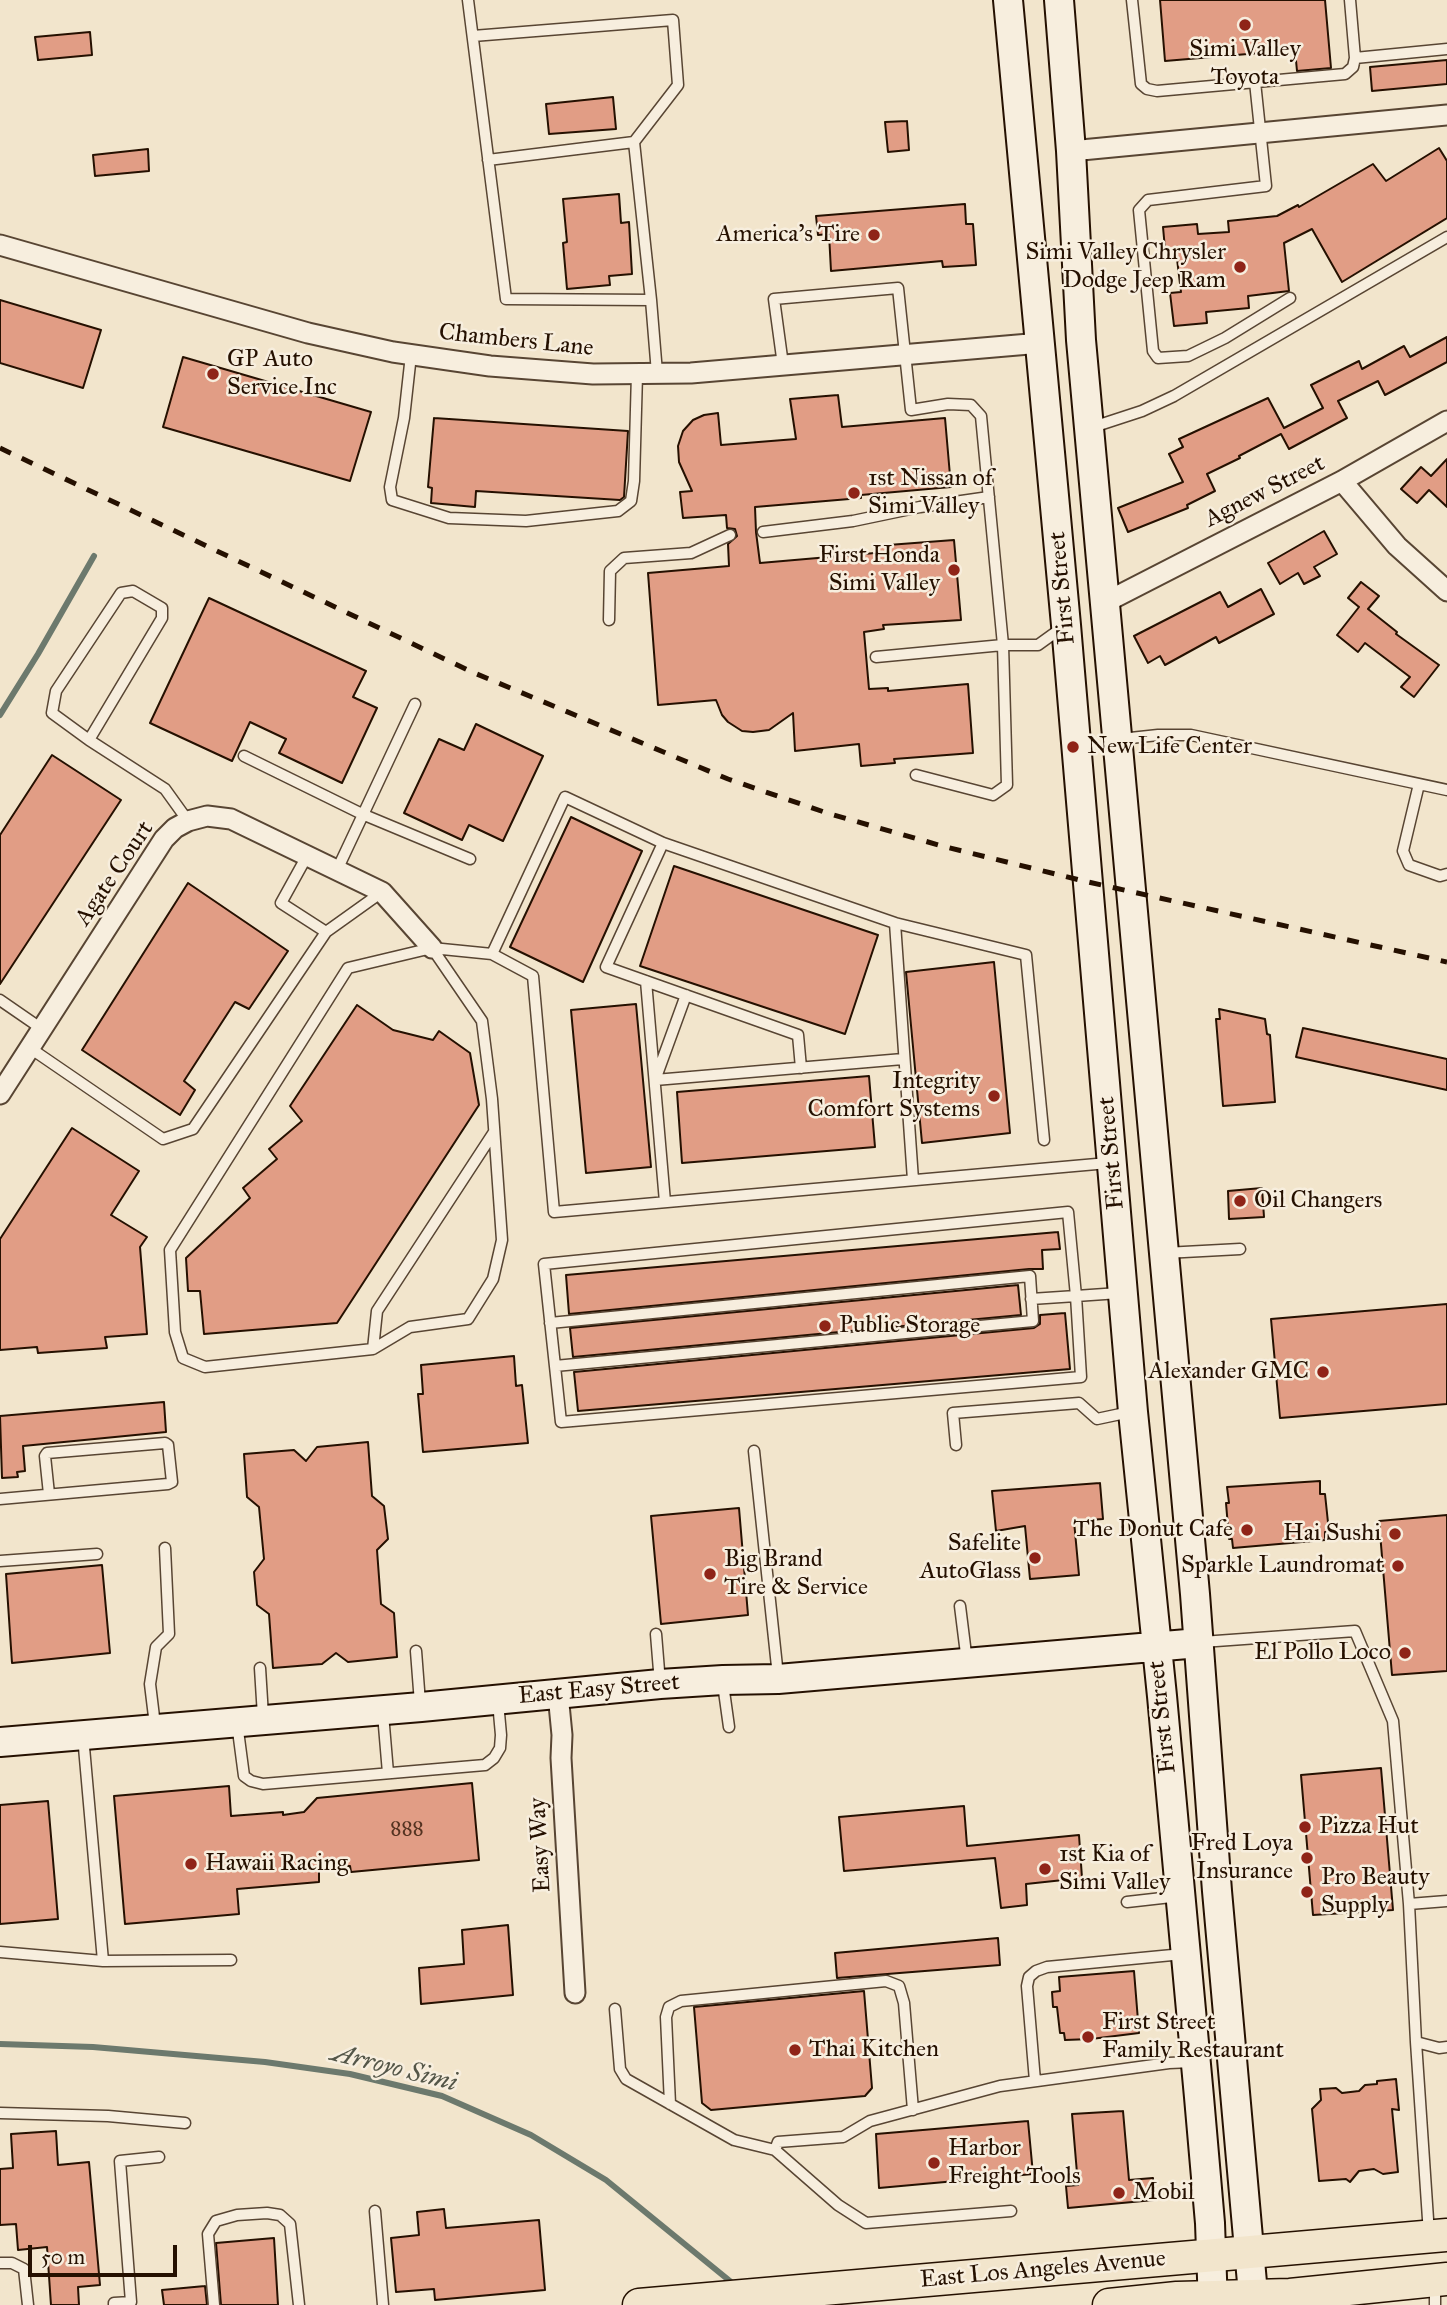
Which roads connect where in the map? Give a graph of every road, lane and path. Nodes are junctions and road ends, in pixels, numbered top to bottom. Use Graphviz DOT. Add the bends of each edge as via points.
graph roads {
  1 [pos="468,0"];
  2 [pos="1008,0"];
  3 [pos="1059,0"];
  4 [pos="1132,0"];
  5 [pos="1350,0"];
  6 [pos="473,36"];
  7 [pos="1447,49"];
  8 [pos="1355,58"];
  9 [pos="1255,82"];
  10 [pos="1447,116"];
  11 [pos="1260,133"];
  12 [pos="634,142"];
  13 [pos="1071,151"];
  14 [pos="488,159"];
  15 [pos="1447,237"];
  16 [pos="0,245"];
  17 [pos="1290,298"];
  18 [pos="651,300"];
  19 [pos="1081,340"];
  20 [pos="1041,343"];
  21 [pos="411,355"];
  22 [pos="904,355"];
  23 [pos="783,365"];
  24 [pos="637,373"];
  25 [pos="657,373"];
  26 [pos="1447,421"];
  27 [pos="1089,428"];
  28 [pos="1342,481"];
  29 [pos="989,497"];
  30 [pos="763,532"];
  31 [pos="730,535"];
  32 [pos="1447,591"];
  33 [pos="1104,603"];
  34 [pos="609,620"];
  35 [pos="1066,625"];
  36 [pos="1003,645"];
  37 [pos="876,657"];
  38 [pos="415,704"];
  39 [pos="89,740"];
  40 [pos="1117,740"];
  41 [pos="244,756"];
  42 [pos="916,775"];
  43 [pos="1419,784"];
  44 [pos="1447,790"];
  45 [pos="362,814"];
  46 [pos="188,821"];
  47 [pos="663,843"];
  48 [pos="307,856"];
  49 [pos="470,859"];
  50 [pos="337,870"];
  51 [pos="1447,874"];
  52 [pos="382,892"];
  53 [pos="894,923"];
  54 [pos="326,932"];
  55 [pos="432,948"];
  56 [pos="492,954"];
  57 [pos="646,981"];
  58 [pos="686,995"];
  59 [pos="0,1000"];
  60 [pos="42,1029"];
  61 [pos="30,1048"];
  62 [pos="903,1059"];
  63 [pos="801,1068"];
  64 [pos="655,1080"];
  65 [pos="0,1094"];
  66 [pos="494,1132"];
  67 [pos="1044,1140"];
  68 [pos="1112,1163"];
  69 [pos="913,1180"];
  70 [pos="665,1202"];
  71 [pos="1240,1250"];
  72 [pos="1165,1253"];
  73 [pos="1124,1292"];
  74 [pos="1076,1296"];
  75 [pos="1031,1299"];
  76 [pos="550,1323"];
  77 [pos="373,1349"];
  78 [pos="555,1366"];
  79 [pos="1133,1412"];
  80 [pos="956,1445"];
  81 [pos="754,1451"];
  82 [pos="49,1494"];
  83 [pos="0,1499"];
  84 [pos="165,1548"];
  85 [pos="97,1554"];
  86 [pos="0,1561"];
  87 [pos="960,1606"];
  88 [pos="656,1634"];
  89 [pos="1199,1643"];
  90 [pos="1156,1647"];
  91 [pos="416,1651"];
  92 [pos="967,1662"];
  93 [pos="260,1668"];
  94 [pos="723,1679"];
  95 [pos="778,1679"];
  96 [pos="660,1684"];
  97 [pos="558,1694"];
  98 [pos="498,1700"];
  99 [pos="421,1707"];
  100 [pos="383,1710"];
  101 [pos="250,1721"];
  102 [pos="729,1727"];
  103 [pos="155,1729"];
  104 [pos="83,1735"];
  105 [pos="0,1742"];
  106 [pos="388,1773"];
  107 [pos="1180,1896"];
  108 [pos="1447,1901"];
  109 [pos="1126,1902"];
  110 [pos="1409,1904"];
  111 [pos="0,1952"];
  112 [pos="1185,1954"];
  113 [pos="231,1960"];
  114 [pos="103,1961"];
  115 [pos="575,1993"];
  116 [pos="615,2009"];
  117 [pos="1416,2042"];
  118 [pos="1447,2047"];
  119 [pos="1196,2062"];
  120 [pos="1035,2081"];
  121 [pos="670,2104"];
  122 [pos="914,2110"];
  123 [pos="0,2113"];
  124 [pos="185,2123"];
  125 [pos="775,2150"];
  126 [pos="159,2157"];
  127 [pos="375,2211"];
  128 [pos="1011,2211"];
  129 [pos="1438,2236"];
  130 [pos="1249,2253"];
  131 [pos="1210,2256"];
  132 [pos="0,2263"];
  133 [pos="1439,2288"];
  134 [pos="1253,2300"];
  135 [pos="1212,2301"];
  136 [pos="652,2304"];
  137 [pos="28,2305"];
  138 [pos="114,2305"];
  139 [pos="215,2305"];
  140 [pos="299,2305"];
  141 [pos="383,2305"];
  142 [pos="1109,2305"];
  1 -- 6 [label="lane"];
  2 -- 20 [label="main road, First Street"];
  3 -- 13 [label="main road"];
  4 -- 9 [label="lane" via="1141,84 1147,89"];
  5 -- 8 [label="lane"];
  6 -- 12 [label="lane" via="673,20 678,85"];
  6 -- 14 [label="lane"];
  7 -- 8 [label="lane"];
  8 -- 9 [label="lane" via="1345,74"];
  9 -- 11 [label="lane"];
  10 -- 11 [label="street"];
  11 -- 13 [label="street"];
  11 -- 17 [label="lane" via="1266,186 1148,200 1139,209 1153,351 1158,358 1188,356"];
  12 -- 14 [label="lane"];
  12 -- 18 [label="lane"];
  13 -- 19 [label="main road"];
  14 -- 18 [label="lane" via="506,299"];
  15 -- 27 [label="lane" via="1174,396"];
  16 -- 21 [label="street, Chambers Lane" via="308,333"];
  18 -- 25 [label="lane"];
  19 -- 20 [label="main road"];
  19 -- 27 [label="main road, First Street"];
  20 -- 22 [label="street, Chambers Lane"];
  20 -- 35 [label="main road, First Street"];
  21 -- 24 [label="street, Chambers Lane" via="490,366"];
  21 -- 24 [label="lane" via="391,500 449,518 526,521 618,511 631,502"];
  22 -- 23 [label="street, Chambers Lane"];
  22 -- 23 [label="lane" via="898,288 870,290 774,299"];
  22 -- 29 [label="lane" via="911,410 971,405 981,416"];
  23 -- 25 [label="street, Chambers Lane"];
  24 -- 25 [label="street, Chambers Lane"];
  26 -- 28 [label="street, Agnew Street"];
  27 -- 33 [label="main road, First Street"];
  28 -- 32 [label="street" via="1397,546"];
  28 -- 33 [label="street, Agnew Street"];
  29 -- 30 [label="lane" via="853,522"];
  29 -- 36 [label="lane"];
  31 -- 34 [label="lane" via="691,552 624,558 610,570"];
  33 -- 35 [label="main road"];
  33 -- 40 [label="main road, First Street"];
  35 -- 36 [label="lane" via="1038,645"];
  35 -- 68 [label="main road, First Street"];
  36 -- 37 [label="lane"];
  36 -- 42 [label="lane" via="1007,785 993,795"];
  38 -- 45 [label="lane"];
  39 -- 39 [label="lane" via="162,618 162,608 133,591 121,593 56,691 52,713"];
  39 -- 46 [label="lane" via="165,789"];
  40 -- 43 [label="lane" via="1191,735"];
  40 -- 72 [label="main road, First Street"];
  41 -- 45 [label="lane"];
  43 -- 44 [label="lane"];
  43 -- 51 [label="lane" via="1403,851 1409,865 1440,876"];
  45 -- 49 [label="lane"];
  45 -- 50 [label="lane"];
  46 -- 48 [label="street, Agate Court" via="207,816 231,819"];
  46 -- 60 [label="street, Agate Court" via="164,839"];
  47 -- 53 [label="lane"];
  47 -- 56 [label="lane" via="565,797"];
  47 -- 57 [label="lane" via="606,967"];
  48 -- 50 [label="street, Agate Court"];
  48 -- 54 [label="lane" via="281,903"];
  50 -- 52 [label="street, Agate Court"];
  52 -- 54 [label="lane"];
  52 -- 55 [label="street, Agate Court"];
  53 -- 62 [label="lane"];
  53 -- 67 [label="lane" via="1026,956"];
  54 -- 61 [label="lane" via="193,1129 163,1139"];
  55 -- 56 [label="lane"];
  55 -- 66 [label="lane" via="482,1021"];
  55 -- 77 [label="lane" via="348,968 170,1250 175,1332 183,1358 205,1367"];
  56 -- 70 [label="lane" via="533,976 554,1212"];
  57 -- 58 [label="lane"];
  57 -- 64 [label="lane"];
  58 -- 63 [label="lane" via="798,1035"];
  58 -- 64 [label="lane"];
  59 -- 60 [label="lane"];
  60 -- 61 [label="street, Agate Court"];
  61 -- 65 [label="street, Agate Court"];
  62 -- 63 [label="lane"];
  62 -- 69 [label="lane"];
  63 -- 64 [label="lane"];
  64 -- 70 [label="lane"];
  66 -- 77 [label="lane" via="377,1311"];
  66 -- 77 [label="lane" via="502,1240 494,1279 468,1319 410,1327"];
  68 -- 69 [label="lane"];
  68 -- 73 [label="main road, First Street"];
  69 -- 70 [label="lane"];
  71 -- 72 [label="lane"];
  72 -- 89 [label="main road, First Street"];
  73 -- 74 [label="lane"];
  73 -- 79 [label="main road, First Street"];
  74 -- 75 [label="lane"];
  74 -- 76 [label="lane" via="1068,1213 544,1264"];
  74 -- 78 [label="lane" via="1081,1377 561,1422"];
  75 -- 76 [label="lane" via="1030,1276"];
  75 -- 78 [label="lane" via="1033,1321"];
  76 -- 78 [label="lane"];
  79 -- 80 [label="lane" via="1097,1419 1079,1403 953,1413"];
  79 -- 90 [label="main road, First Street"];
  81 -- 95 [label="lane"];
  82 -- 82 [label="lane" via="168,1484 172,1482 168,1445 47,1453"];
  82 -- 83 [label="lane"];
  84 -- 103 [label="lane" via="169,1634 156,1647 149,1684"];
  85 -- 86 [label="lane"];
  87 -- 92 [label="lane"];
  88 -- 96 [label="lane"];
  89 -- 90 [label="main road, East Easy Street"];
  89 -- 110 [label="lane" via="1355,1631 1393,1720"];
  89 -- 130 [label="main road, First Street"];
  90 -- 92 [label="main road, East Easy Street"];
  90 -- 107 [label="main road, First Street"];
  91 -- 99 [label="lane"];
  92 -- 95 [label="main road, East Easy Street"];
  93 -- 101 [label="lane"];
  94 -- 95 [label="main road, East Easy Street"];
  94 -- 96 [label="main road, East Easy Street"];
  94 -- 102 [label="lane"];
  96 -- 97 [label="main road, East Easy Street"];
  97 -- 98 [label="main road, East Easy Street"];
  97 -- 115 [label="street, Easy Way"];
  98 -- 99 [label="main road, East Easy Street"];
  98 -- 106 [label="lane" via="500,1748 485,1765"];
  99 -- 100 [label="main road, East Easy Street"];
  100 -- 101 [label="main road, East Easy Street"];
  100 -- 106 [label="lane"];
  101 -- 103 [label="main road, East Easy Street"];
  101 -- 106 [label="lane" via="242,1769 251,1781 263,1784"];
  103 -- 104 [label="main road, East Easy Street"];
  104 -- 105 [label="main road, East Easy Street"];
  104 -- 114 [label="lane"];
  107 -- 109 [label="lane"];
  107 -- 112 [label="main road, First Street"];
  108 -- 110 [label="lane"];
  110 -- 117 [label="lane"];
  111 -- 114 [label="lane"];
  112 -- 119 [label="main road, First Street"];
  112 -- 120 [label="lane" via="1036,1971 1027,1986"];
  113 -- 114 [label="lane"];
  116 -- 121 [label="lane" via="620,2069 626,2078"];
  117 -- 118 [label="lane"];
  117 -- 129 [label="lane"];
  119 -- 120 [label="lane"];
  119 -- 131 [label="main road, First Street"];
  120 -- 122 [label="lane"];
  121 -- 122 [label="lane" via="669,2007 681,2001 886,1981 899,1986 904,2003"];
  121 -- 125 [label="lane" via="734,2140"];
  122 -- 125 [label="lane" via="870,2121 843,2137 778,2142"];
  123 -- 124 [label="lane"];
  125 -- 128 [label="lane" via="866,2223"];
  126 -- 138 [label="lane" via="120,2161 131,2302"];
  127 -- 141 [label="lane"];
  129 -- 130 [label="main road, East Los Angeles Avenue"];
  130 -- 131 [label="main road, East Los Angeles Avenue"];
  130 -- 134 [label="main road, First Street"];
  131 -- 135 [label="main road, First Street"];
  131 -- 136 [label="main road, East Los Angeles Avenue"];
  132 -- 137 [label="lane" via="24,2269"];
  133 -- 134 [label="main road, East Los Angeles Avenue"];
  134 -- 135 [label="main road, East Los Angeles Avenue"];
  135 -- 142 [label="main road, East Los Angeles Avenue"];
  139 -- 140 [label="lane" via="208,2234 216,2221 267,2213 290,2224"];
}
